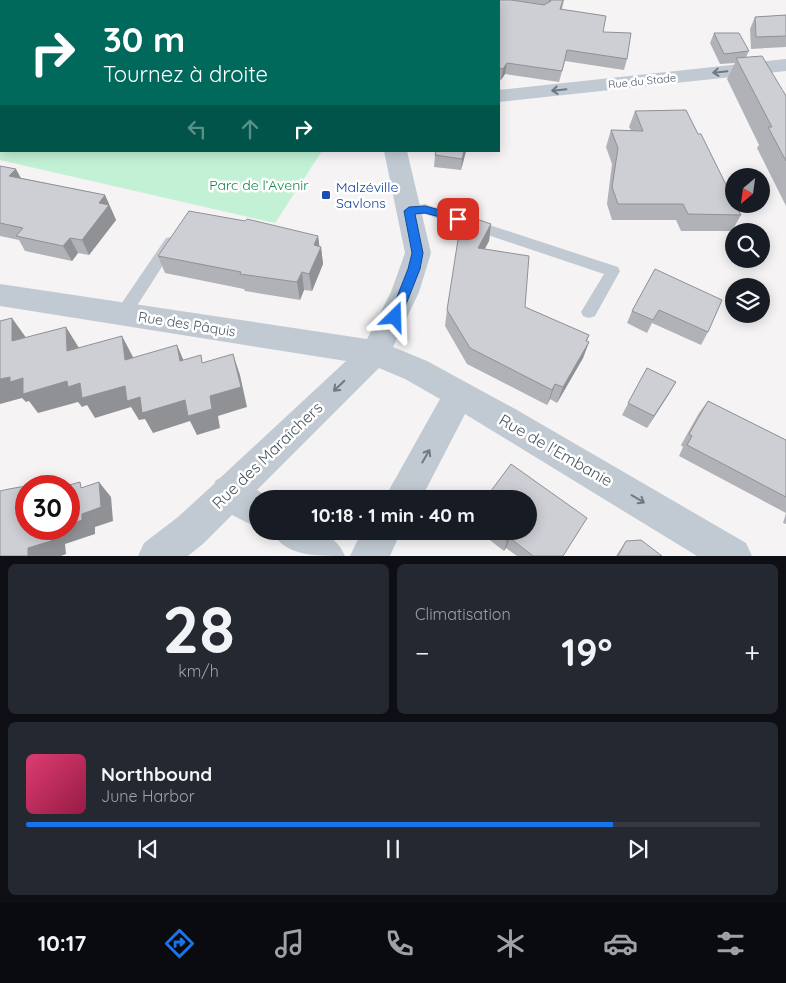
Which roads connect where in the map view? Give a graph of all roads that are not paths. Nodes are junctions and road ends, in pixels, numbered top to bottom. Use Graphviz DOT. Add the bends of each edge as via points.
graph roads {
  1 [pos="786,65"];
  2 [pos="500,96"];
  3 [pos="395,152"];
  4 [pos="409,211"];
  5 [pos="180,228"];
  6 [pos="0,295"];
  7 [pos="589,312"];
  8 [pos="123,314"];
  9 [pos="375,352"];
  10 [pos="459,396"];
  11 [pos="407,490"];
  12 [pos="228,492"];
  13 [pos="249,505"];
  14 [pos="302,540"];
  15 [pos="378,540"];
  16 [pos="157,556"];
  17 [pos="326,556"];
  18 [pos="369,556"];
  19 [pos="733,556"];
  1 -- 2 [label="street, Rue du Stade, one-way"];
  3 -- 4 [label="street, Rue des Maraîchers"];
  4 -- 7 [label="lane" via="425,209 613,271"];
  4 -- 9 [label="street, Rue des Maraîchers" via="418,253 395,317"];
  5 -- 8 [label="lane"];
  6 -- 8 [label="street, Rue des Pâquis"];
  8 -- 9 [label="street, Rue des Pâquis"];
  9 -- 10 [label="street, Rue de l'Embanie" via="416,370"];
  9 -- 12 [label="street, Rue des Maraîchers, one-way"];
  11 -- 10 [label="street, one-way"];
  10 -- 19 [label="street, Rue de l'Embanie, one-way"];
  12 -- 13 [label="street"];
  12 -- 16 [label="street, Rue des Maraîchers" via="191,530"];
  14 -- 17 [label="street"];
  15 -- 18 [label="street"];
}
